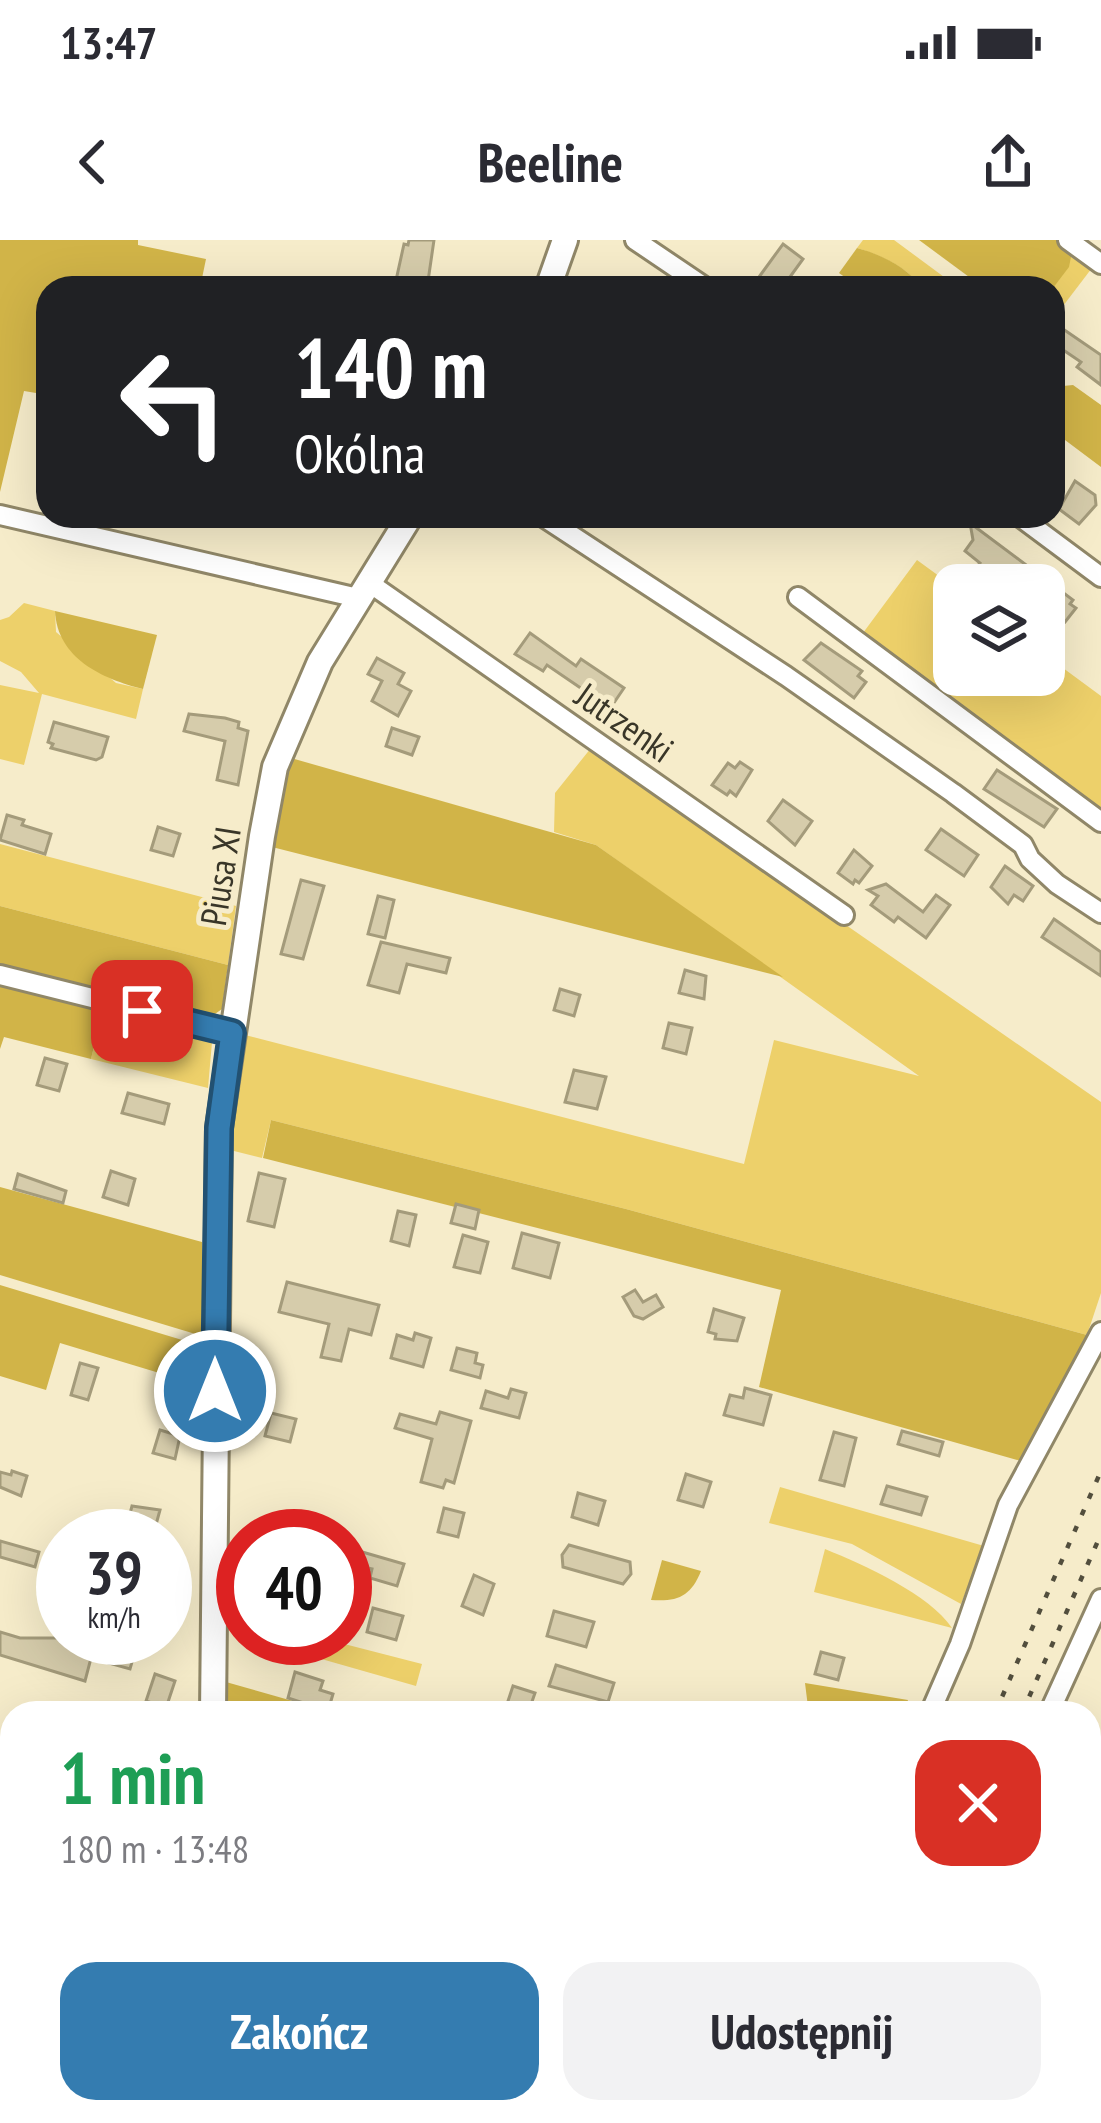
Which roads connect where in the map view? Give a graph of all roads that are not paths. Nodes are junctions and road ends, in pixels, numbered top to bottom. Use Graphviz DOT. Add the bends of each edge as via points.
graph roads {
  1 [pos="565,240"];
  2 [pos="635,240"];
  3 [pos="1068,240"];
  4 [pos="1101,264"];
  5 [pos="552,276"];
  6 [pos="688,276"];
  7 [pos="0,515"];
  8 [pos="36,522"];
  9 [pos="63,528"];
  10 [pos="402,528"];
  11 [pos="560,528"];
  12 [pos="1034,528"];
  13 [pos="1101,578"];
  14 [pos="363,590"];
  15 [pos="798,597"];
  16 [pos="1101,821"];
  17 [pos="1101,914"];
  18 [pos="844,916"];
  19 [pos="0,975"];
  20 [pos="232,1033"];
  21 [pos="1101,1332"];
  22 [pos="1101,1599"];
  23 [pos="213,1701"];
  24 [pos="935,1701"];
  25 [pos="1054,1701"];
  1 -- 5 [label="street"];
  2 -- 6 [label="street"];
  3 -- 4 [label="street"];
  7 -- 8 [label="street"];
  9 -- 14 [label="street"];
  10 -- 14 [label="street, Piusa XI"];
  11 -- 17 [label="street" via="953,793"];
  12 -- 13 [label="street"];
  14 -- 18 [label="street, Jutrzenki"];
  14 -- 20 [label="street, Piusa XI" via="320,662 275,767"];
  15 -- 16 [label="street"];
  19 -- 20 [label="street"];
  20 -- 23 [label="street, Piusa XI" via="215,1240"];
  21 -- 24 [label="street" via="1007,1505"];
  22 -- 25 [label="street"];
}
